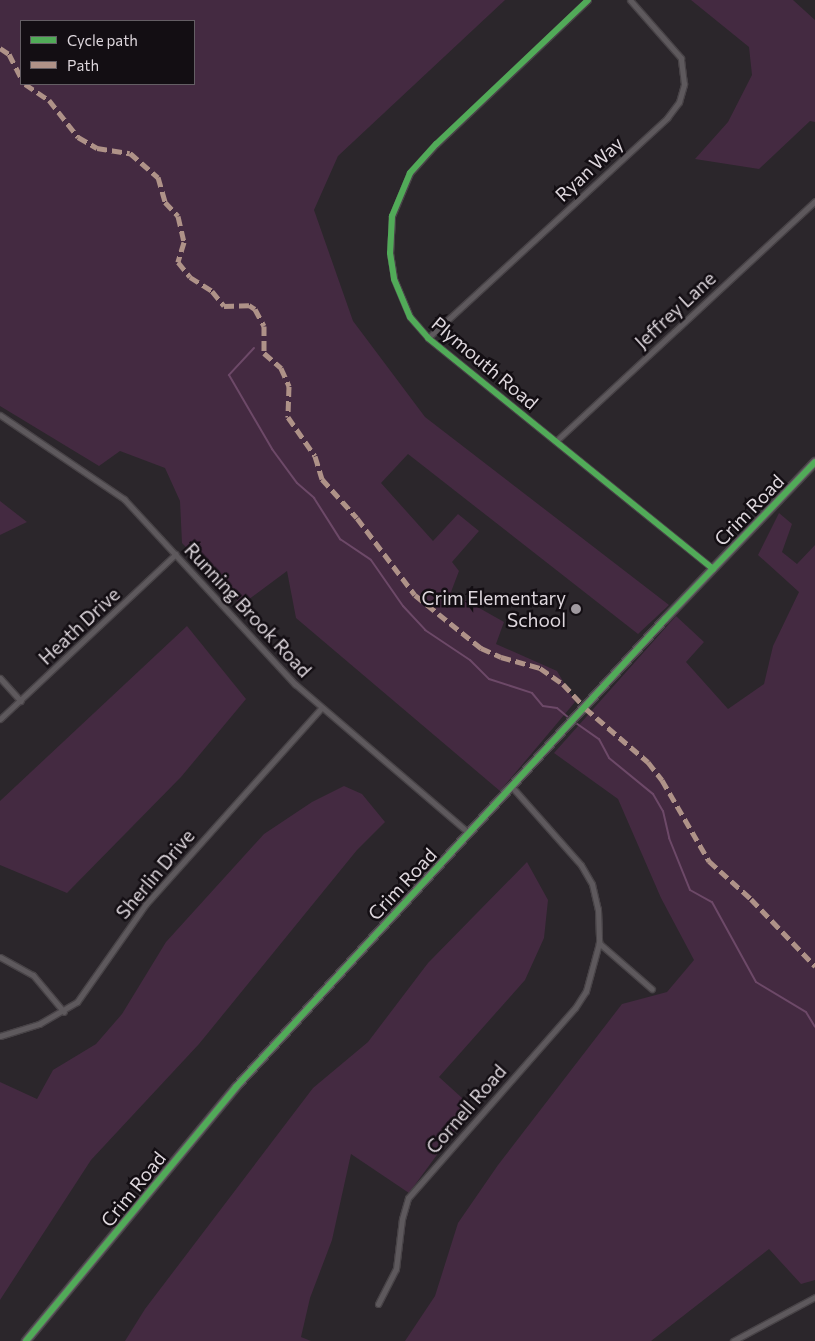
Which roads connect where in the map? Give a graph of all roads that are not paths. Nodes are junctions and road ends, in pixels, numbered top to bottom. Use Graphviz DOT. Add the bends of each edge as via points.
graph roads {
  1 [pos="588,0"];
  2 [pos="630,0"];
  3 [pos="815,201"];
  4 [pos="428,338"];
  5 [pos="0,414"];
  6 [pos="556,441"];
  7 [pos="815,462"];
  8 [pos="176,554"];
  9 [pos="713,569"];
  10 [pos="0,678"];
  11 [pos="21,701"];
  12 [pos="322,708"];
  13 [pos="0,718"];
  14 [pos="512,787"];
  15 [pos="469,833"];
  16 [pos="599,943"];
  17 [pos="0,957"];
  18 [pos="652,989"];
  19 [pos="64,1012"];
  20 [pos="0,1036"];
  21 [pos="815,1297"];
  22 [pos="378,1304"];
  23 [pos="26,1341"];
  24 [pos="733,1341"];
  1 -- 4 [label="street, Plymouth Road" via="436,144 405,182 392,216 390,252 394,279 403,304"];
  2 -- 4 [label="street, Ryan Way" via="680,58 684,84 679,102 667,118"];
  3 -- 6 [label="street, Jeffrey Lane"];
  4 -- 6 [label="street, Plymouth Road"];
  5 -- 8 [label="street, Running Brook Road" via="124,499"];
  6 -- 9 [label="street, Plymouth Road"];
  7 -- 9 [label="street, Crim Road"];
  8 -- 11 [label="street, Heath Drive"];
  8 -- 12 [label="street, Running Brook Road"];
  9 -- 14 [label="street, Crim Road"];
  10 -- 11 [label="street"];
  11 -- 13 [label="street, Heath Drive"];
  12 -- 15 [label="street, Running Brook Road"];
  12 -- 19 [label="street, Sherlin Drive" via="146,904 93,982"];
  14 -- 15 [label="street, Crim Road"];
  14 -- 16 [label="street, Cornell Road" via="581,865 592,884 598,908"];
  15 -- 23 [label="street, Crim Road" via="236,1086"];
  16 -- 18 [label="street"];
  16 -- 22 [label="street, Cornell Road" via="589,983 575,1008 408,1198 396,1269"];
  17 -- 19 [label="street" via="33,976"];
  19 -- 20 [label="street, Sherlin Drive" via="40,1024"];
  21 -- 24 [label="street"];
}
